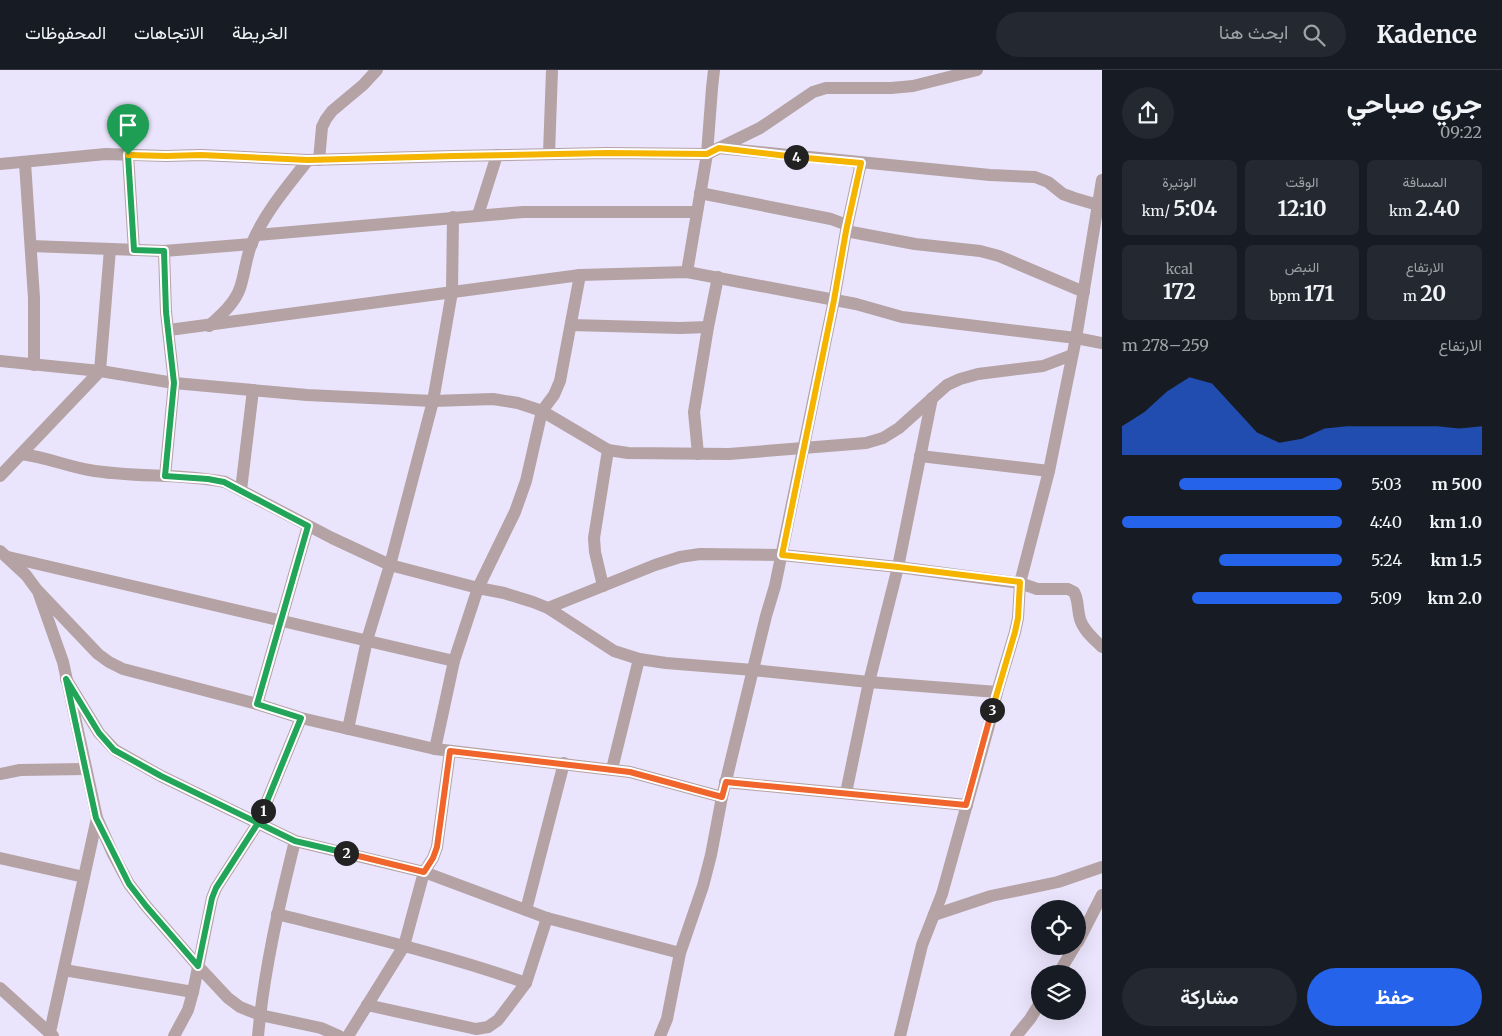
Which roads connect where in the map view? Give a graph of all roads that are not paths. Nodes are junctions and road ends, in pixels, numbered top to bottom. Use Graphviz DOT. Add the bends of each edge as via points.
graph roads {
  1 [pos="377,70"];
  2 [pos="552,70"];
  3 [pos="714,70"];
  4 [pos="976,70"];
  5 [pos="713,151"];
  6 [pos="549,154"];
  7 [pos="128,155"];
  8 [pos="497,155"];
  9 [pos="314,160"];
  10 [pos="25,162"];
  11 [pos="861,163"];
  12 [pos="0,164"];
  13 [pos="1102,180"];
  14 [pos="700,193"];
  15 [pos="1098,205"];
  16 [pos="697,212"];
  17 [pos="478,215"];
  18 [pos="453,218"];
  19 [pos="1099,220"];
  20 [pos="846,228"];
  21 [pos="254,239"];
  22 [pos="31,246"];
  23 [pos="110,249"];
  24 [pos="134,250"];
  25 [pos="164,251"];
  26 [pos="1089,265"];
  27 [pos="1102,267"];
  28 [pos="687,272"];
  29 [pos="580,275"];
  30 [pos="718,276"];
  31 [pos="452,292"];
  32 [pos="1084,292"];
  33 [pos="834,300"];
  34 [pos="571,325"];
  35 [pos="209,326"];
  36 [pos="708,326"];
  37 [pos="169,330"];
  38 [pos="1076,338"];
  39 [pos="1102,343"];
  40 [pos="1072,355"];
  41 [pos="0,364"];
  42 [pos="34,365"];
  43 [pos="100,371"];
  44 [pos="174,383"];
  45 [pos="252,390"];
  46 [pos="932,398"];
  47 [pos="433,401"];
  48 [pos="542,411"];
  49 [pos="804,448"];
  50 [pos="608,450"];
  51 [pos="21,454"];
  52 [pos="698,454"];
  53 [pos="920,456"];
  54 [pos="1048,471"];
  55 [pos="0,476"];
  56 [pos="165,476"];
  57 [pos="241,490"];
  58 [pos="308,526"];
  59 [pos="4,554"];
  60 [pos="782,555"];
  61 [pos="390,564"];
  62 [pos="898,567"];
  63 [pos="1020,582"];
  64 [pos="603,586"];
  65 [pos="478,588"];
  66 [pos="37,590"];
  67 [pos="548,608"];
  68 [pos="280,620"];
  69 [pos="367,640"];
  70 [pos="1102,647"];
  71 [pos="639,659"];
  72 [pos="454,661"];
  73 [pos="753,670"];
  74 [pos="66,679"];
  75 [pos="869,682"];
  76 [pos="997,692"];
  77 [pos="257,704"];
  78 [pos="301,718"];
  79 [pos="348,729"];
  80 [pos="435,749"];
  81 [pos="450,751"];
  82 [pos="564,764"];
  83 [pos="85,769"];
  84 [pos="612,769"];
  85 [pos="0,774"];
  86 [pos="726,782"];
  87 [pos="846,793"];
  88 [pos="722,797"];
  89 [pos="966,805"];
  90 [pos="96,818"];
  91 [pos="258,823"];
  92 [pos="295,841"];
  93 [pos="0,858"];
  94 [pos="1102,867"];
  95 [pos="424,872"];
  96 [pos="84,877"];
  97 [pos="1102,895"];
  98 [pos="526,910"];
  99 [pos="277,914"];
  100 [pos="934,914"];
  101 [pos="547,918"];
  102 [pos="1086,926"];
  103 [pos="404,946"];
  104 [pos="680,953"];
  105 [pos="198,966"];
  106 [pos="64,970"];
  107 [pos="526,983"];
  108 [pos="0,988"];
  109 [pos="193,992"];
  110 [pos="367,1005"];
  111 [pos="260,1015"];
  112 [pos="1031,1017"];
  113 [pos="52,1034"];
  114 [pos="174,1036"];
  115 [pos="258,1036"];
  116 [pos="339,1036"];
  117 [pos="348,1036"];
  118 [pos="660,1036"];
  119 [pos="900,1036"];
  120 [pos="1016,1036"];
  1 -- 9 [label="street" via="326,119"];
  2 -- 6 [label="street"];
  3 -- 5 [label="street"];
  4 -- 5 [label="street" via="913,86 826,88 813,92 774,120"];
  5 -- 6 [label="street"];
  5 -- 11 [label="street"];
  5 -- 14 [label="street"];
  6 -- 8 [label="street"];
  7 -- 9 [label="street"];
  7 -- 10 [label="street"];
  7 -- 24 [label="street"];
  8 -- 9 [label="street"];
  8 -- 17 [label="street"];
  9 -- 21 [label="street" via="270,210"];
  10 -- 12 [label="street"];
  10 -- 22 [label="street"];
  11 -- 15 [label="street" via="990,176 1035,176 1063,194"];
  11 -- 20 [label="street"];
  13 -- 15 [label="street"];
  14 -- 16 [label="street"];
  14 -- 20 [label="street" via="831,220"];
  15 -- 19 [label="street"];
  16 -- 17 [label="street"];
  16 -- 28 [label="street"];
  17 -- 18 [label="street"];
  18 -- 21 [label="street"];
  18 -- 31 [label="street"];
  19 -- 26 [label="street"];
  20 -- 32 [label="street" via="914,244 999,256"];
  20 -- 33 [label="street"];
  21 -- 25 [label="street"];
  21 -- 35 [label="street" via="240,289"];
  22 -- 23 [label="street"];
  22 -- 42 [label="street"];
  23 -- 24 [label="street"];
  23 -- 43 [label="street"];
  24 -- 25 [label="street"];
  25 -- 37 [label="street"];
  26 -- 27 [label="street"];
  26 -- 32 [label="street"];
  28 -- 29 [label="street"];
  28 -- 30 [label="street"];
  29 -- 31 [label="street"];
  29 -- 34 [label="street"];
  30 -- 33 [label="street"];
  30 -- 36 [label="street"];
  31 -- 35 [label="street"];
  31 -- 47 [label="street"];
  32 -- 38 [label="street"];
  33 -- 38 [label="street" via="902,317"];
  33 -- 49 [label="street"];
  34 -- 36 [label="street"];
  34 -- 48 [label="street" via="560,381"];
  35 -- 37 [label="street"];
  36 -- 52 [label="street" via="694,412"];
  37 -- 44 [label="street"];
  38 -- 39 [label="street"];
  38 -- 40 [label="street"];
  40 -- 46 [label="street" via="1043,366 960,379"];
  40 -- 54 [label="street"];
  41 -- 42 [label="street"];
  42 -- 43 [label="street"];
  43 -- 44 [label="street"];
  43 -- 51 [label="street"];
  44 -- 45 [label="street"];
  44 -- 56 [label="street"];
  45 -- 47 [label="street"];
  45 -- 57 [label="street"];
  46 -- 49 [label="street" via="883,438 866,444"];
  46 -- 53 [label="street"];
  47 -- 48 [label="street" via="493,399"];
  47 -- 61 [label="street"];
  48 -- 50 [label="street"];
  48 -- 65 [label="street" via="526,481 515,512"];
  49 -- 52 [label="street"];
  49 -- 60 [label="street"];
  50 -- 52 [label="street"];
  50 -- 64 [label="street" via="594,538"];
  51 -- 55 [label="street"];
  51 -- 56 [label="street" via="89,470"];
  53 -- 54 [label="street"];
  53 -- 62 [label="street"];
  54 -- 63 [label="street"];
  56 -- 57 [label="street" via="208,479"];
  57 -- 58 [label="street"];
  58 -- 61 [label="street"];
  58 -- 68 [label="street"];
  59 -- 66 [label="street"];
  59 -- 68 [label="street"];
  60 -- 62 [label="street"];
  60 -- 64 [label="street" via="700,554 680,557"];
  60 -- 73 [label="street"];
  61 -- 65 [label="street"];
  61 -- 69 [label="street"];
  62 -- 63 [label="street"];
  62 -- 75 [label="street"];
  63 -- 70 [label="street" via="1037,588 1074,592 1080,620"];
  63 -- 76 [label="street" via="1016,625"];
  64 -- 67 [label="street"];
  65 -- 67 [label="street"];
  65 -- 72 [label="street"];
  66 -- 74 [label="street"];
  66 -- 77 [label="street" via="109,662 123,669"];
  67 -- 71 [label="street" via="614,651"];
  68 -- 69 [label="street"];
  68 -- 77 [label="street"];
  69 -- 72 [label="street"];
  69 -- 79 [label="street"];
  71 -- 73 [label="street"];
  71 -- 84 [label="street"];
  72 -- 80 [label="street"];
  73 -- 75 [label="street"];
  73 -- 86 [label="street"];
  74 -- 83 [label="street"];
  74 -- 91 [label="street" via="99,733 114,750"];
  75 -- 76 [label="street"];
  75 -- 87 [label="street"];
  76 -- 89 [label="street"];
  77 -- 78 [label="street"];
  78 -- 79 [label="street"];
  78 -- 91 [label="street"];
  79 -- 80 [label="street"];
  80 -- 81 [label="street"];
  81 -- 82 [label="street"];
  81 -- 95 [label="street" via="437,847"];
  82 -- 84 [label="street"];
  82 -- 98 [label="street"];
  83 -- 85 [label="street" via="20,770"];
  83 -- 90 [label="street"];
  84 -- 88 [label="street"];
  86 -- 87 [label="street"];
  86 -- 88 [label="street"];
  87 -- 89 [label="street"];
  88 -- 104 [label="street" via="706,876"];
  89 -- 100 [label="street"];
  90 -- 96 [label="street"];
  90 -- 105 [label="street" via="129,884"];
  91 -- 92 [label="street"];
  91 -- 105 [label="street" via="216,888"];
  92 -- 95 [label="street"];
  92 -- 99 [label="street"];
  93 -- 96 [label="street"];
  94 -- 100 [label="street" via="1058,882 991,896"];
  95 -- 98 [label="street"];
  95 -- 103 [label="street"];
  96 -- 106 [label="street"];
  97 -- 102 [label="street"];
  98 -- 101 [label="street"];
  99 -- 103 [label="street"];
  99 -- 111 [label="street"];
  100 -- 119 [label="street" via="922,945"];
  101 -- 104 [label="street"];
  101 -- 107 [label="street"];
  103 -- 107 [label="street"];
  103 -- 110 [label="street"];
  104 -- 118 [label="street" via="668,1019"];
  105 -- 109 [label="street"];
  105 -- 111 [label="street" via="240,1008"];
  106 -- 109 [label="street"];
  106 -- 113 [label="street"];
  107 -- 110 [label="street" via="498,1020 488,1027 476,1029"];
  108 -- 113 [label="street"];
  109 -- 114 [label="street" via="188,1010"];
  110 -- 117 [label="street"];
  111 -- 115 [label="street"];
  111 -- 116 [label="street" via="321,1028"];
  112 -- 120 [label="street"];
}
